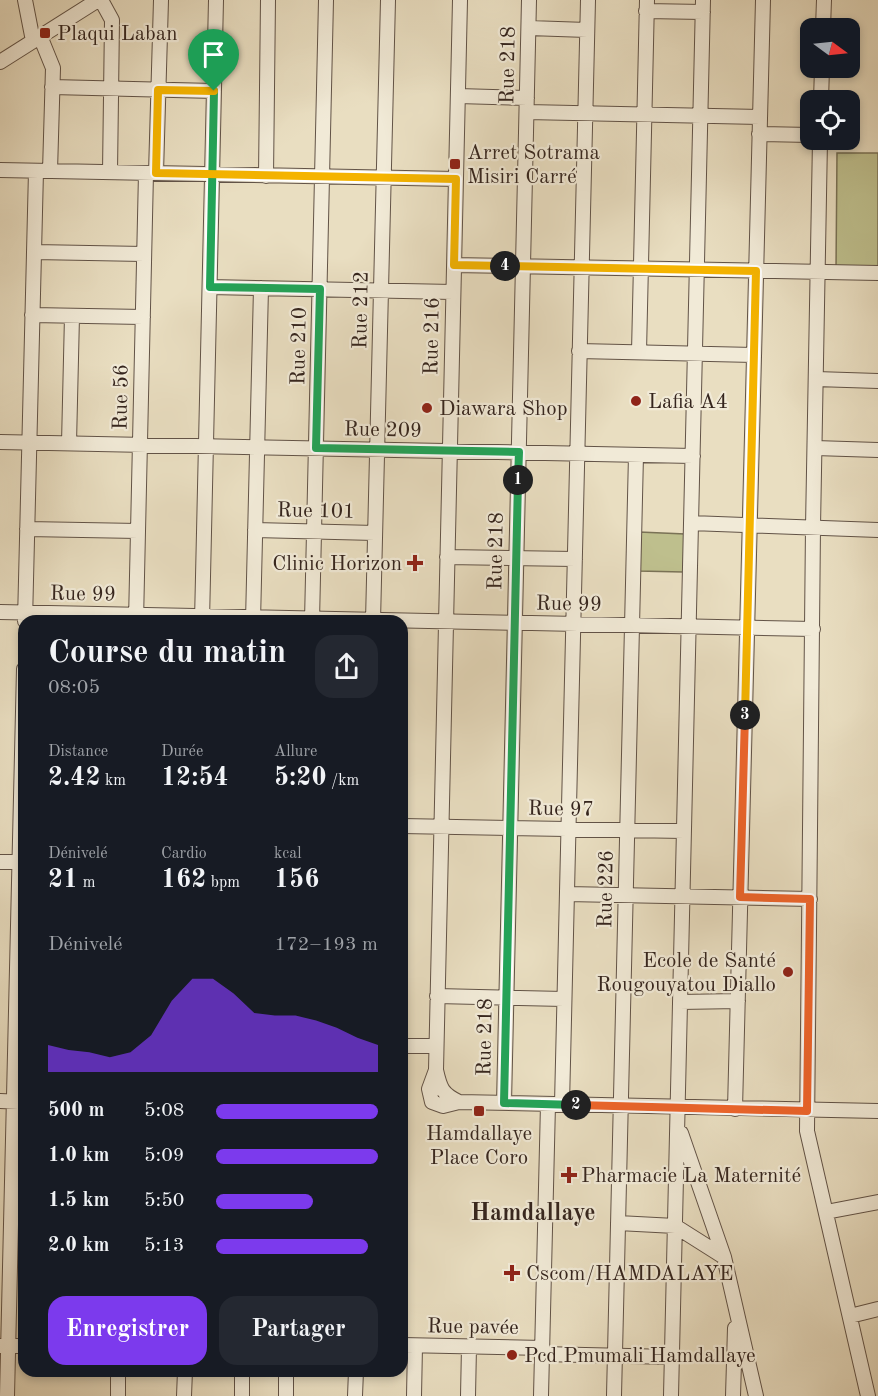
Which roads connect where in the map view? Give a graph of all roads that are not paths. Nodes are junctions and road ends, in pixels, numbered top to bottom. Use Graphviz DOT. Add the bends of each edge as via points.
graph roads {
  1 [pos="25,0"];
  2 [pos="161,0"];
  3 [pos="216,0"];
  4 [pos="268,0"];
  5 [pos="326,0"];
  6 [pos="388,0"];
  7 [pos="460,0"];
  8 [pos="529,0"];
  9 [pos="588,0"];
  10 [pos="763,0"];
  11 [pos="824,0"];
  12 [pos="94,1"];
  13 [pos="646,6"];
  14 [pos="703,6"];
  15 [pos="823,18"];
  16 [pos="529,28"];
  17 [pos="587,30"];
  18 [pos="36,39"];
  19 [pos="0,62"];
  20 [pos="52,87"];
  21 [pos="110,89"];
  22 [pos="158,90"];
  23 [pos="214,91"];
  24 [pos="458,96"];
  25 [pos="527,98"];
  26 [pos="527,112"];
  27 [pos="585,113"];
  28 [pos="644,115"];
  29 [pos="700,116"];
  30 [pos="760,117"];
  31 [pos="759,134"];
  32 [pos="800,135"];
  33 [pos="820,150"];
  34 [pos="0,170"];
  35 [pos="36,171"];
  36 [pos="50,171"];
  37 [pos="110,172"];
  38 [pos="151,173"];
  39 [pos="212,174"];
  40 [pos="266,176"];
  41 [pos="322,177"];
  42 [pos="384,178"];
  43 [pos="456,179"];
  44 [pos="34,252"];
  45 [pos="144,254"];
  46 [pos="454,265"];
  47 [pos="523,266"];
  48 [pos="581,267"];
  49 [pos="641,268"];
  50 [pos="697,269"];
  51 [pos="756,271"];
  52 [pos="817,272"];
  53 [pos="878,273"];
  54 [pos="210,287"];
  55 [pos="261,288"];
  56 [pos="320,289"];
  57 [pos="381,290"];
  58 [pos="453,292"];
  59 [pos="32,315"];
  60 [pos="72,316"];
  61 [pos="143,317"];
  62 [pos="579,351"];
  63 [pos="639,352"];
  64 [pos="695,354"];
  65 [pos="754,355"];
  66 [pos="816,379"];
  67 [pos="878,381"];
  68 [pos="0,442"];
  69 [pos="29,442"];
  70 [pos="69,443"];
  71 [pos="140,445"];
  72 [pos="206,446"];
  73 [pos="257,447"];
  74 [pos="316,448"];
  75 [pos="815,448"];
  76 [pos="377,450"];
  77 [pos="878,450"];
  78 [pos="450,451"];
  79 [pos="519,452"];
  80 [pos="577,454"];
  81 [pos="636,455"];
  82 [pos="693,456"];
  83 [pos="691,524"];
  84 [pos="749,526"];
  85 [pos="813,527"];
  86 [pos="27,529"];
  87 [pos="255,530"];
  88 [pos="878,530"];
  89 [pos="138,531"];
  90 [pos="314,531"];
  91 [pos="375,533"];
  92 [pos="447,557"];
  93 [pos="516,558"];
  94 [pos="574,559"];
  95 [pos="0,612"];
  96 [pos="25,615"];
  97 [pos="136,615"];
  98 [pos="202,615"];
  99 [pos="253,615"];
  100 [pos="312,615"];
  101 [pos="374,615"];
  102 [pos="18,616"];
  103 [pos="408,620"];
  104 [pos="446,621"];
  105 [pos="515,622"];
  106 [pos="573,624"];
  107 [pos="632,625"];
  108 [pos="689,626"];
  109 [pos="747,627"];
  110 [pos="813,629"];
  111 [pos="408,826"];
  112 [pos="441,826"];
  113 [pos="510,828"];
  114 [pos="568,829"];
  115 [pos="627,830"];
  116 [pos="684,831"];
  117 [pos="0,862"];
  118 [pos="18,862"];
  119 [pos="567,894"];
  120 [pos="626,895"];
  121 [pos="682,896"];
  122 [pos="740,897"];
  123 [pos="810,899"];
  124 [pos="18,968"];
  125 [pos="437,996"];
  126 [pos="506,998"];
  127 [pos="564,999"];
  128 [pos="738,1001"];
  129 [pos="680,1002"];
  130 [pos="408,1046"];
  131 [pos="436,1046"];
  132 [pos="13,1101"];
  133 [pos="504,1103"];
  134 [pos="555,1104"];
  135 [pos="621,1106"];
  136 [pos="677,1108"];
  137 [pos="735,1109"];
  138 [pos="807,1111"];
  139 [pos="878,1111"];
  140 [pos="677,1122"];
  141 [pos="878,1202"];
  142 [pos="826,1212"];
  143 [pos="618,1224"];
  144 [pos="675,1226"];
  145 [pos="724,1257"];
  146 [pos="736,1308"];
  147 [pos="878,1309"];
  148 [pos="850,1316"];
  149 [pos="4,1346"];
  150 [pos="409,1346"];
  151 [pos="469,1347"];
  152 [pos="542,1351"];
  153 [pos="615,1356"];
  154 [pos="672,1357"];
  155 [pos="118,1377"];
  156 [pos="185,1377"];
  157 [pos="242,1377"];
  158 [pos="286,1377"];
  159 [pos="356,1377"];
  160 [pos="7,1396"];
  161 [pos="118,1396"];
  162 [pos="184,1396"];
  163 [pos="242,1396"];
  164 [pos="286,1396"];
  165 [pos="355,1396"];
  166 [pos="414,1396"];
  167 [pos="468,1396"];
  168 [pos="541,1396"];
  169 [pos="614,1396"];
  170 [pos="671,1396"];
  171 [pos="733,1396"];
  172 [pos="756,1396"];
  173 [pos="868,1396"];
  1 -- 18 [label="street"];
  2 -- 22 [label="street, Rue 56"];
  3 -- 23 [label="street"];
  4 -- 40 [label="street"];
  5 -- 41 [label="street, Rue 210"];
  6 -- 42 [label="street, Rue 212"];
  7 -- 24 [label="street, Rue 216"];
  8 -- 16 [label="street, Rue 218"];
  9 -- 17 [label="street"];
  10 -- 30 [label="street"];
  11 -- 15 [label="street"];
  12 -- 18 [label="street"];
  12 -- 21 [label="street" via="112,20"];
  13 -- 14 [label="street"];
  13 -- 28 [label="street"];
  14 -- 29 [label="street"];
  16 -- 17 [label="street"];
  16 -- 25 [label="street, Rue 218"];
  17 -- 27 [label="street"];
  18 -- 19 [label="street"];
  18 -- 20 [label="street" via="53,68"];
  20 -- 21 [label="street"];
  20 -- 36 [label="street"];
  21 -- 22 [label="street"];
  21 -- 37 [label="street"];
  22 -- 23 [label="street"];
  22 -- 38 [label="street, Rue 56"];
  23 -- 39 [label="street"];
  24 -- 25 [label="street"];
  24 -- 43 [label="street, Rue 216"];
  25 -- 26 [label="street, Rue 218"];
  26 -- 27 [label="street"];
  26 -- 47 [label="street, Rue 218"];
  27 -- 28 [label="street"];
  27 -- 48 [label="street"];
  28 -- 29 [label="street"];
  28 -- 49 [label="street"];
  29 -- 30 [label="street"];
  29 -- 50 [label="street"];
  30 -- 31 [label="street"];
  31 -- 32 [label="street"];
  31 -- 51 [label="street"];
  33 -- 52 [label="street"];
  34 -- 35 [label="street"];
  35 -- 36 [label="street"];
  35 -- 44 [label="street"];
  36 -- 37 [label="street"];
  37 -- 38 [label="street"];
  38 -- 39 [label="street"];
  38 -- 45 [label="street, Rue 56"];
  39 -- 40 [label="street"];
  39 -- 54 [label="street"];
  40 -- 41 [label="street"];
  41 -- 42 [label="street"];
  41 -- 56 [label="street, Rue 210"];
  42 -- 43 [label="street"];
  42 -- 57 [label="street, Rue 212"];
  43 -- 46 [label="street, Rue 216"];
  44 -- 45 [label="street"];
  44 -- 59 [label="street"];
  45 -- 61 [label="street, Rue 56"];
  46 -- 47 [label="street"];
  46 -- 58 [label="street, Rue 216"];
  47 -- 48 [label="street"];
  47 -- 79 [label="street, Rue 218"];
  48 -- 49 [label="street"];
  48 -- 62 [label="street"];
  49 -- 50 [label="street"];
  49 -- 63 [label="street"];
  50 -- 51 [label="street"];
  50 -- 64 [label="street"];
  51 -- 52 [label="street"];
  51 -- 65 [label="street"];
  52 -- 53 [label="street"];
  52 -- 66 [label="street"];
  54 -- 55 [label="street"];
  54 -- 72 [label="street"];
  55 -- 56 [label="street"];
  55 -- 73 [label="street"];
  56 -- 57 [label="street"];
  56 -- 74 [label="street, Rue 210"];
  57 -- 58 [label="street"];
  57 -- 76 [label="street, Rue 212"];
  58 -- 78 [label="street, Rue 216"];
  59 -- 60 [label="street"];
  59 -- 69 [label="street"];
  60 -- 61 [label="street"];
  60 -- 70 [label="street"];
  61 -- 71 [label="street, Rue 56"];
  62 -- 63 [label="street"];
  62 -- 80 [label="street"];
  63 -- 64 [label="street"];
  64 -- 65 [label="street"];
  64 -- 82 [label="street"];
  65 -- 84 [label="street"];
  66 -- 67 [label="street"];
  66 -- 75 [label="street"];
  68 -- 69 [label="street, Rue 209"];
  69 -- 70 [label="street, Rue 209"];
  69 -- 86 [label="street"];
  70 -- 71 [label="street, Rue 209"];
  71 -- 72 [label="street, Rue 209"];
  71 -- 89 [label="street, Rue 56"];
  72 -- 73 [label="street, Rue 209"];
  72 -- 98 [label="street"];
  73 -- 74 [label="street, Rue 209"];
  73 -- 87 [label="street"];
  74 -- 76 [label="street, Rue 209"];
  74 -- 90 [label="street, Rue 210"];
  75 -- 77 [label="street"];
  75 -- 85 [label="street"];
  76 -- 78 [label="street, Rue 209"];
  76 -- 91 [label="street, Rue 212"];
  78 -- 79 [label="street, Rue 209"];
  78 -- 92 [label="street, Rue 216"];
  79 -- 80 [label="street, Rue 209"];
  79 -- 93 [label="street, Rue 218"];
  80 -- 81 [label="street, Rue 209"];
  80 -- 94 [label="street"];
  81 -- 82 [label="street, Rue 209"];
  81 -- 107 [label="street, Rue 226"];
  82 -- 83 [label="street"];
  83 -- 84 [label="street"];
  83 -- 108 [label="street"];
  84 -- 85 [label="street"];
  84 -- 109 [label="street"];
  85 -- 88 [label="street"];
  85 -- 110 [label="street"];
  86 -- 89 [label="street"];
  86 -- 96 [label="street"];
  87 -- 90 [label="street, Rue 101"];
  87 -- 99 [label="street"];
  89 -- 97 [label="street, Rue 56"];
  90 -- 91 [label="street, Rue 101"];
  90 -- 100 [label="street, Rue 210"];
  91 -- 101 [label="street, Rue 212"];
  92 -- 93 [label="street"];
  92 -- 104 [label="street, Rue 216"];
  93 -- 94 [label="street"];
  93 -- 105 [label="street, Rue 218"];
  94 -- 106 [label="street"];
  95 -- 102 [label="street, Rue 99"];
  103 -- 104 [label="street, Rue 99"];
  104 -- 105 [label="street, Rue 99"];
  104 -- 112 [label="street, Rue 216"];
  105 -- 106 [label="street, Rue 99"];
  105 -- 113 [label="street, Rue 218"];
  106 -- 107 [label="street, Rue 99"];
  106 -- 114 [label="street"];
  107 -- 108 [label="street, Rue 99"];
  107 -- 115 [label="street, Rue 226"];
  108 -- 109 [label="street, Rue 99"];
  108 -- 116 [label="street"];
  109 -- 110 [label="street, Rue 99"];
  109 -- 122 [label="street"];
  110 -- 123 [label="street"];
  111 -- 112 [label="street, Rue 97"];
  112 -- 113 [label="street, Rue 97"];
  112 -- 125 [label="street, Rue 216"];
  113 -- 114 [label="street, Rue 97"];
  113 -- 126 [label="street, Rue 218"];
  114 -- 115 [label="street, Rue 97"];
  114 -- 119 [label="street"];
  115 -- 116 [label="street, Rue 97"];
  115 -- 120 [label="street, Rue 226"];
  116 -- 121 [label="street"];
  117 -- 118 [label="street"];
  119 -- 120 [label="street"];
  119 -- 127 [label="street"];
  120 -- 121 [label="street"];
  120 -- 135 [label="street, Rue 226"];
  121 -- 122 [label="street"];
  121 -- 129 [label="street"];
  122 -- 123 [label="street"];
  122 -- 128 [label="street"];
  123 -- 138 [label="street"];
  124 -- 132 [label="street"];
  125 -- 126 [label="street"];
  125 -- 131 [label="street, Rue 216"];
  126 -- 127 [label="street"];
  126 -- 133 [label="street, Rue 218"];
  127 -- 134 [label="street"];
  128 -- 129 [label="street"];
  128 -- 137 [label="street"];
  129 -- 136 [label="street"];
  130 -- 131 [label="street"];
  131 -- 133 [label="street, Rue 216" via="436,1070 443,1094 459,1102"];
  132 -- 149 [label="street"];
  133 -- 134 [label="street"];
  134 -- 135 [label="street"];
  134 -- 152 [label="street"];
  135 -- 136 [label="street"];
  135 -- 143 [label="street, Rue 226"];
  136 -- 137 [label="street"];
  136 -- 140 [label="street"];
  137 -- 138 [label="street"];
  138 -- 139 [label="street"];
  138 -- 142 [label="street" via="807,1131"];
  140 -- 144 [label="street"];
  140 -- 145 [label="street"];
  141 -- 142 [label="street"];
  142 -- 148 [label="street"];
  143 -- 144 [label="street"];
  143 -- 153 [label="street, Rue 226"];
  144 -- 145 [label="street"];
  144 -- 154 [label="street"];
  145 -- 146 [label="street"];
  146 -- 171 [label="street"];
  146 -- 172 [label="street"];
  147 -- 148 [label="street"];
  148 -- 173 [label="street"];
  149 -- 160 [label="street"];
  150 -- 151 [label="street, Rue pavée"];
  150 -- 166 [label="street"];
  151 -- 152 [label="street, Rue pavée"];
  151 -- 167 [label="street"];
  152 -- 153 [label="street, Rue pavée"];
  152 -- 168 [label="street"];
  153 -- 154 [label="street, Rue pavée"];
  153 -- 169 [label="street, Rue 226"];
  154 -- 170 [label="street"];
  155 -- 161 [label="street"];
  156 -- 162 [label="street"];
  157 -- 163 [label="street"];
  158 -- 164 [label="street"];
  159 -- 165 [label="street"];
}
